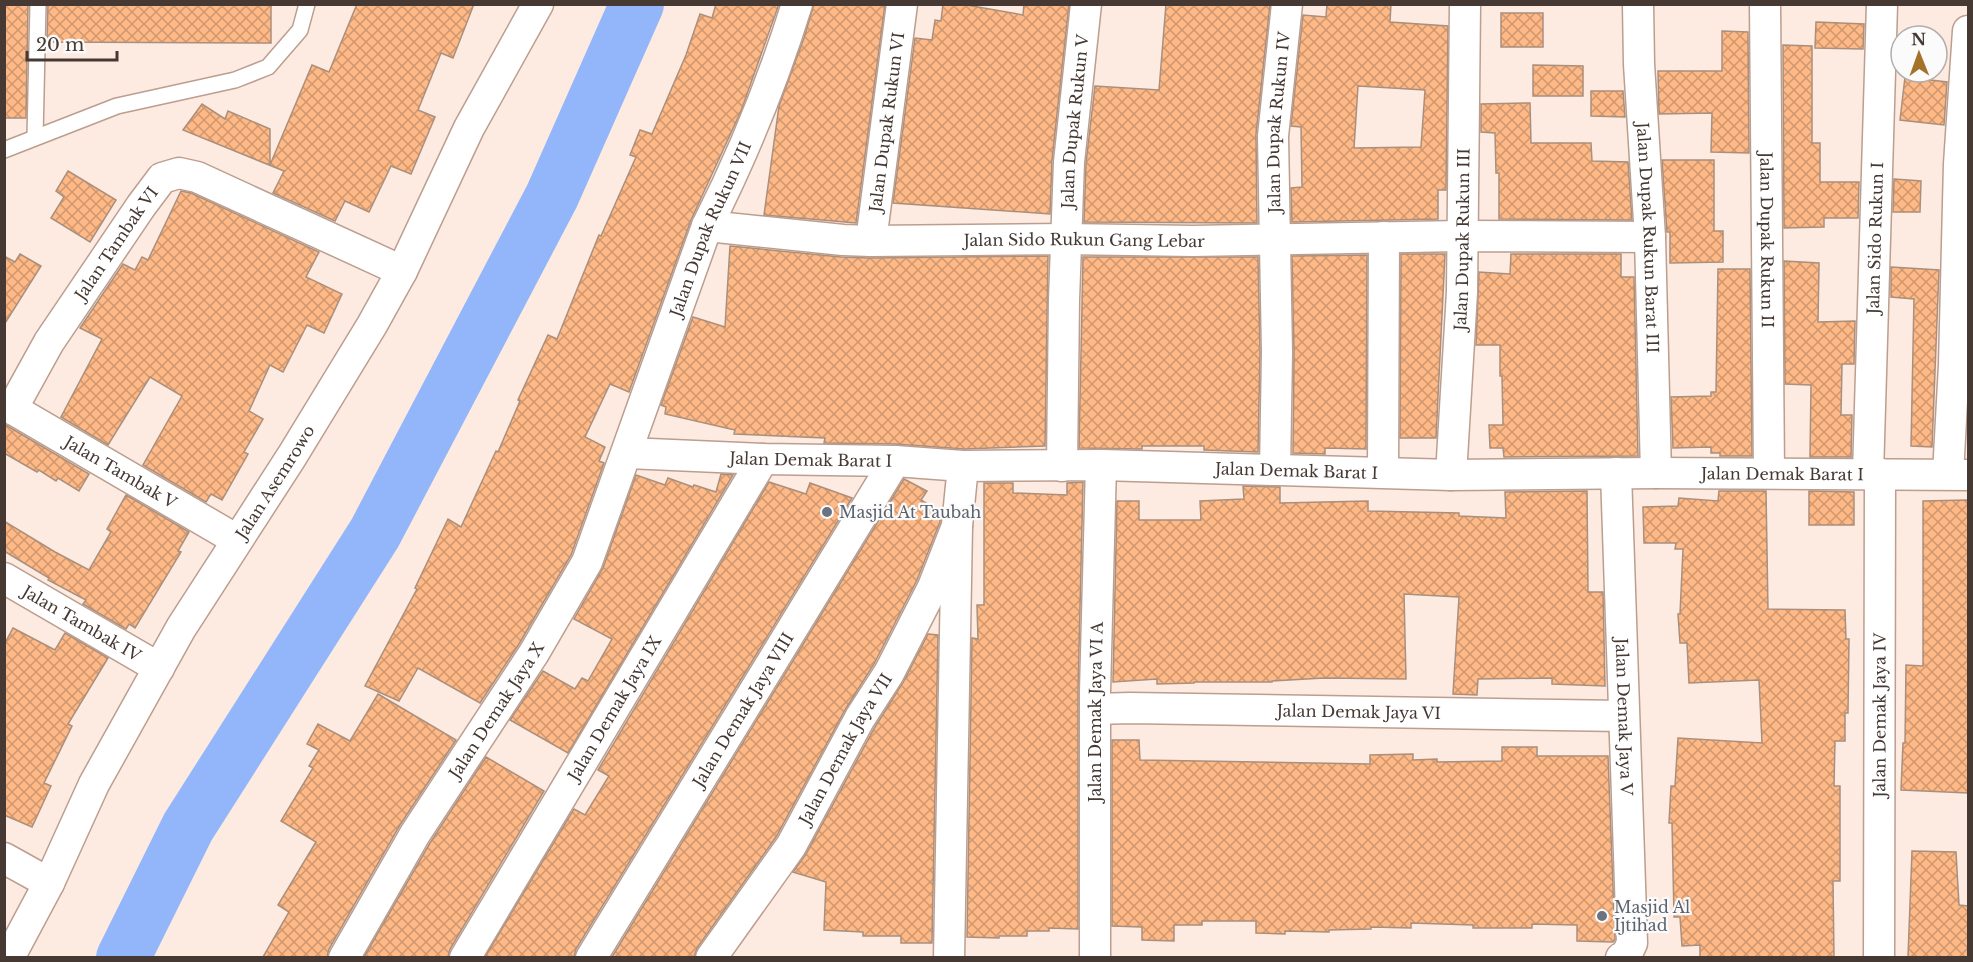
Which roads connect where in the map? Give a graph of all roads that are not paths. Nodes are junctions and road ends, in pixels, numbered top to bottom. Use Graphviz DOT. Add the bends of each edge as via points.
graph roads {
  1 [pos="38,4"];
  2 [pos="308,4"];
  3 [pos="538,4"];
  4 [pos="797,4"];
  5 [pos="902,4"];
  6 [pos="1086,4"];
  7 [pos="1287,4"];
  8 [pos="1465,4"];
  9 [pos="1638,4"];
  10 [pos="1765,4"];
  11 [pos="1882,4"];
  12 [pos="1968,31"];
  13 [pos="35,137"];
  14 [pos="4,150"];
  15 [pos="707,226"];
  16 [pos="1461,236"];
  17 [pos="1384,237"];
  18 [pos="1650,237"];
  19 [pos="1065,239"];
  20 [pos="1275,239"];
  21 [pos="871,240"];
  22 [pos="402,271"];
  23 [pos="8,407"];
  24 [pos="627,453"];
  25 [pos="763,459"];
  26 [pos="895,461"];
  27 [pos="1101,465"];
  28 [pos="963,466"];
  29 [pos="1062,466"];
  30 [pos="1275,470"];
  31 [pos="1383,472"];
  32 [pos="1616,473"];
  33 [pos="1656,473"];
  34 [pos="1769,473"];
  35 [pos="1874,474"];
  36 [pos="1958,474"];
  37 [pos="1452,475"];
  38 [pos="957,526"];
  39 [pos="237,540"];
  40 [pos="4,578"];
  41 [pos="159,668"];
  42 [pos="1095,709"];
  43 [pos="1623,716"];
  44 [pos="4,858"];
  45 [pos="50,883"];
  46 [pos="9,957"];
  47 [pos="344,957"];
  48 [pos="465,957"];
  49 [pos="591,957"];
  50 [pos="711,957"];
  51 [pos="949,957"];
  52 [pos="1095,957"];
  53 [pos="1621,957"];
  54 [pos="1879,957"];
  1 -- 13 [label="lane"];
  2 -- 13 [label="lane" via="300,30 268,67 235,80 117,106"];
  3 -- 22 [label="street, Jalan Asemrowo" via="469,128"];
  4 -- 15 [label="street, Jalan Dupak Rukun VII" via="778,65 734,174"];
  5 -- 21 [label="street, Jalan Dupak Rukun VI"];
  6 -- 19 [label="street, Jalan Dupak Rukun V" via="1068,162"];
  7 -- 20 [label="street, Jalan Dupak Rukun IV" via="1273,136"];
  8 -- 16 [label="street, Jalan Dupak Rukun III"];
  9 -- 18 [label="street, Jalan Dupak Rukun Barat III"];
  10 -- 34 [label="street, Jalan Dupak Rukun II"];
  11 -- 35 [label="street, Jalan Sido Rukun I"];
  12 -- 36 [label="street" via="1959,164 1954,365"];
  13 -- 14 [label="lane"];
  15 -- 21 [label="street, Jalan Sido Rukun Gang Lebar"];
  15 -- 24 [label="street, Jalan Dupak Rukun VII"];
  16 -- 17 [label="street, Jalan Sido Rukun Gang Lebar"];
  16 -- 18 [label="street, Jalan Sido Rukun Gang Lebar"];
  16 -- 37 [label="street, Jalan Dupak Rukun III" via="1462,292"];
  17 -- 20 [label="street, Jalan Sido Rukun Gang Lebar"];
  17 -- 31 [label="street"];
  18 -- 33 [label="street, Jalan Dupak Rukun Barat III"];
  19 -- 20 [label="street, Jalan Sido Rukun Gang Lebar"];
  19 -- 21 [label="street, Jalan Sido Rukun Gang Lebar"];
  19 -- 29 [label="street, Jalan Dupak Rukun V"];
  20 -- 30 [label="street, Jalan Dupak Rukun IV"];
  22 -- 23 [label="street, Jalan Tambak VI" via="197,177 179,173 162,178"];
  22 -- 39 [label="street, Jalan Asemrowo" via="348,365"];
  23 -- 39 [label="street, Jalan Tambak V"];
  24 -- 25 [label="street, Jalan Demak Barat I"];
  24 -- 47 [label="street, Jalan Demak Jaya X" via="587,562 534,653 415,834"];
  25 -- 26 [label="street, Jalan Demak Barat I"];
  25 -- 48 [label="street, Jalan Demak Jaya IX"];
  26 -- 28 [label="street, Jalan Demak Barat I"];
  26 -- 49 [label="street, Jalan Demak Jaya VIII"];
  27 -- 29 [label="street, Jalan Demak Barat I"];
  27 -- 30 [label="street, Jalan Demak Barat I"];
  27 -- 42 [label="street, Jalan Demak Jaya VI A"];
  28 -- 29 [label="street, Jalan Demak Barat I"];
  28 -- 38 [label="street, Jalan Demak Jaya VII"];
  30 -- 31 [label="street, Jalan Demak Barat I"];
  31 -- 37 [label="street, Jalan Demak Barat I"];
  32 -- 33 [label="street, Jalan Demak Barat I"];
  32 -- 37 [label="street, Jalan Demak Barat I"];
  32 -- 43 [label="street, Jalan Demak Jaya V"];
  33 -- 34 [label="street, Jalan Demak Barat I"];
  34 -- 35 [label="street, Jalan Demak Barat I"];
  35 -- 36 [label="street, Jalan Demak Barat I"];
  35 -- 54 [label="street, Jalan Demak Jaya IV"];
  38 -- 50 [label="street, Jalan Demak Jaya VII" via="933,587 889,673 860,718 791,846"];
  38 -- 51 [label="street, Jalan Demak Jaya VII"];
  39 -- 41 [label="street, Jalan Asemrowo"];
  40 -- 41 [label="street, Jalan Tambak IV"];
  41 -- 45 [label="street, Jalan Asemrowo" via="94,784"];
  42 -- 43 [label="street, Jalan Demak Jaya VI"];
  42 -- 52 [label="street, Jalan Demak Jaya VI A"];
  43 -- 53 [label="street, Jalan Demak Jaya V" via="1632,943 1626,956"];
  44 -- 45 [label="street"];
  45 -- 46 [label="street, Jalan Asemrowo"];
}
